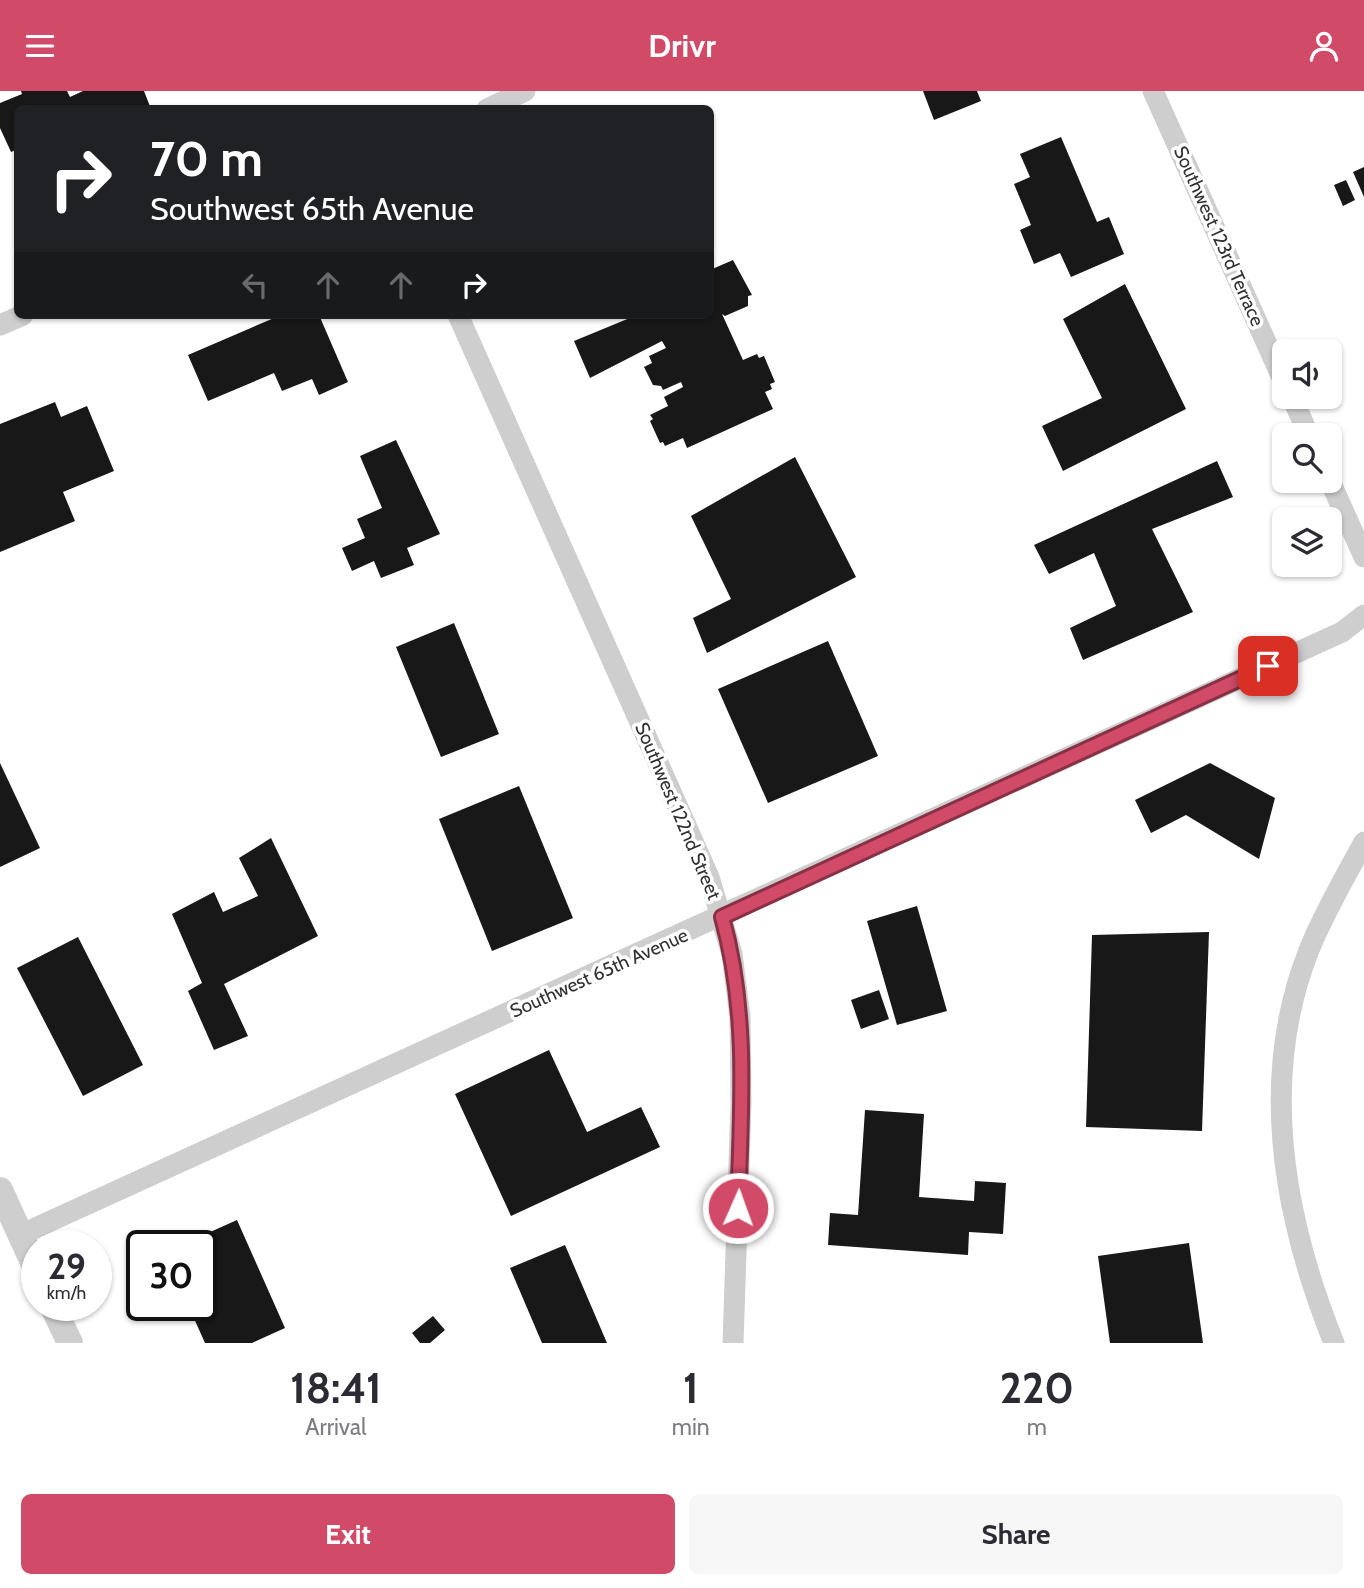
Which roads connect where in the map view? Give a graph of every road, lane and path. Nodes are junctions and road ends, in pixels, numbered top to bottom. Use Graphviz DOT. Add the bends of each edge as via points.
graph roads {
  1 [pos="526,91"];
  2 [pos="1153,91"];
  3 [pos="496,105"];
  4 [pos="460,319"];
  5 [pos="1272,354"];
  6 [pos="1335,493"];
  7 [pos="1364,557"];
  8 [pos="1364,615"];
  9 [pos="1364,842"];
  10 [pos="722,917"];
  11 [pos="0,1190"];
  12 [pos="20,1235"];
  13 [pos="60,1321"];
  14 [pos="70,1343"];
  15 [pos="733,1343"];
  16 [pos="1334,1343"];
  1 -- 3 [label="street"];
  2 -- 5 [label="street, Southwest 123rd Terrace"];
  4 -- 10 [label="street, Southwest 122nd Street" via="673,794"];
  6 -- 7 [label="street"];
  8 -- 10 [label="street, Southwest 65th Avenue" via="1342,632"];
  9 -- 16 [label="street" via="1308,951 1283,1060 1282,1119 1293,1223"];
  10 -- 12 [label="street, Southwest 65th Avenue"];
  10 -- 15 [label="street, Southwest 122nd Street" via="740,1017"];
  11 -- 12 [label="street"];
  13 -- 14 [label="street"];
}
